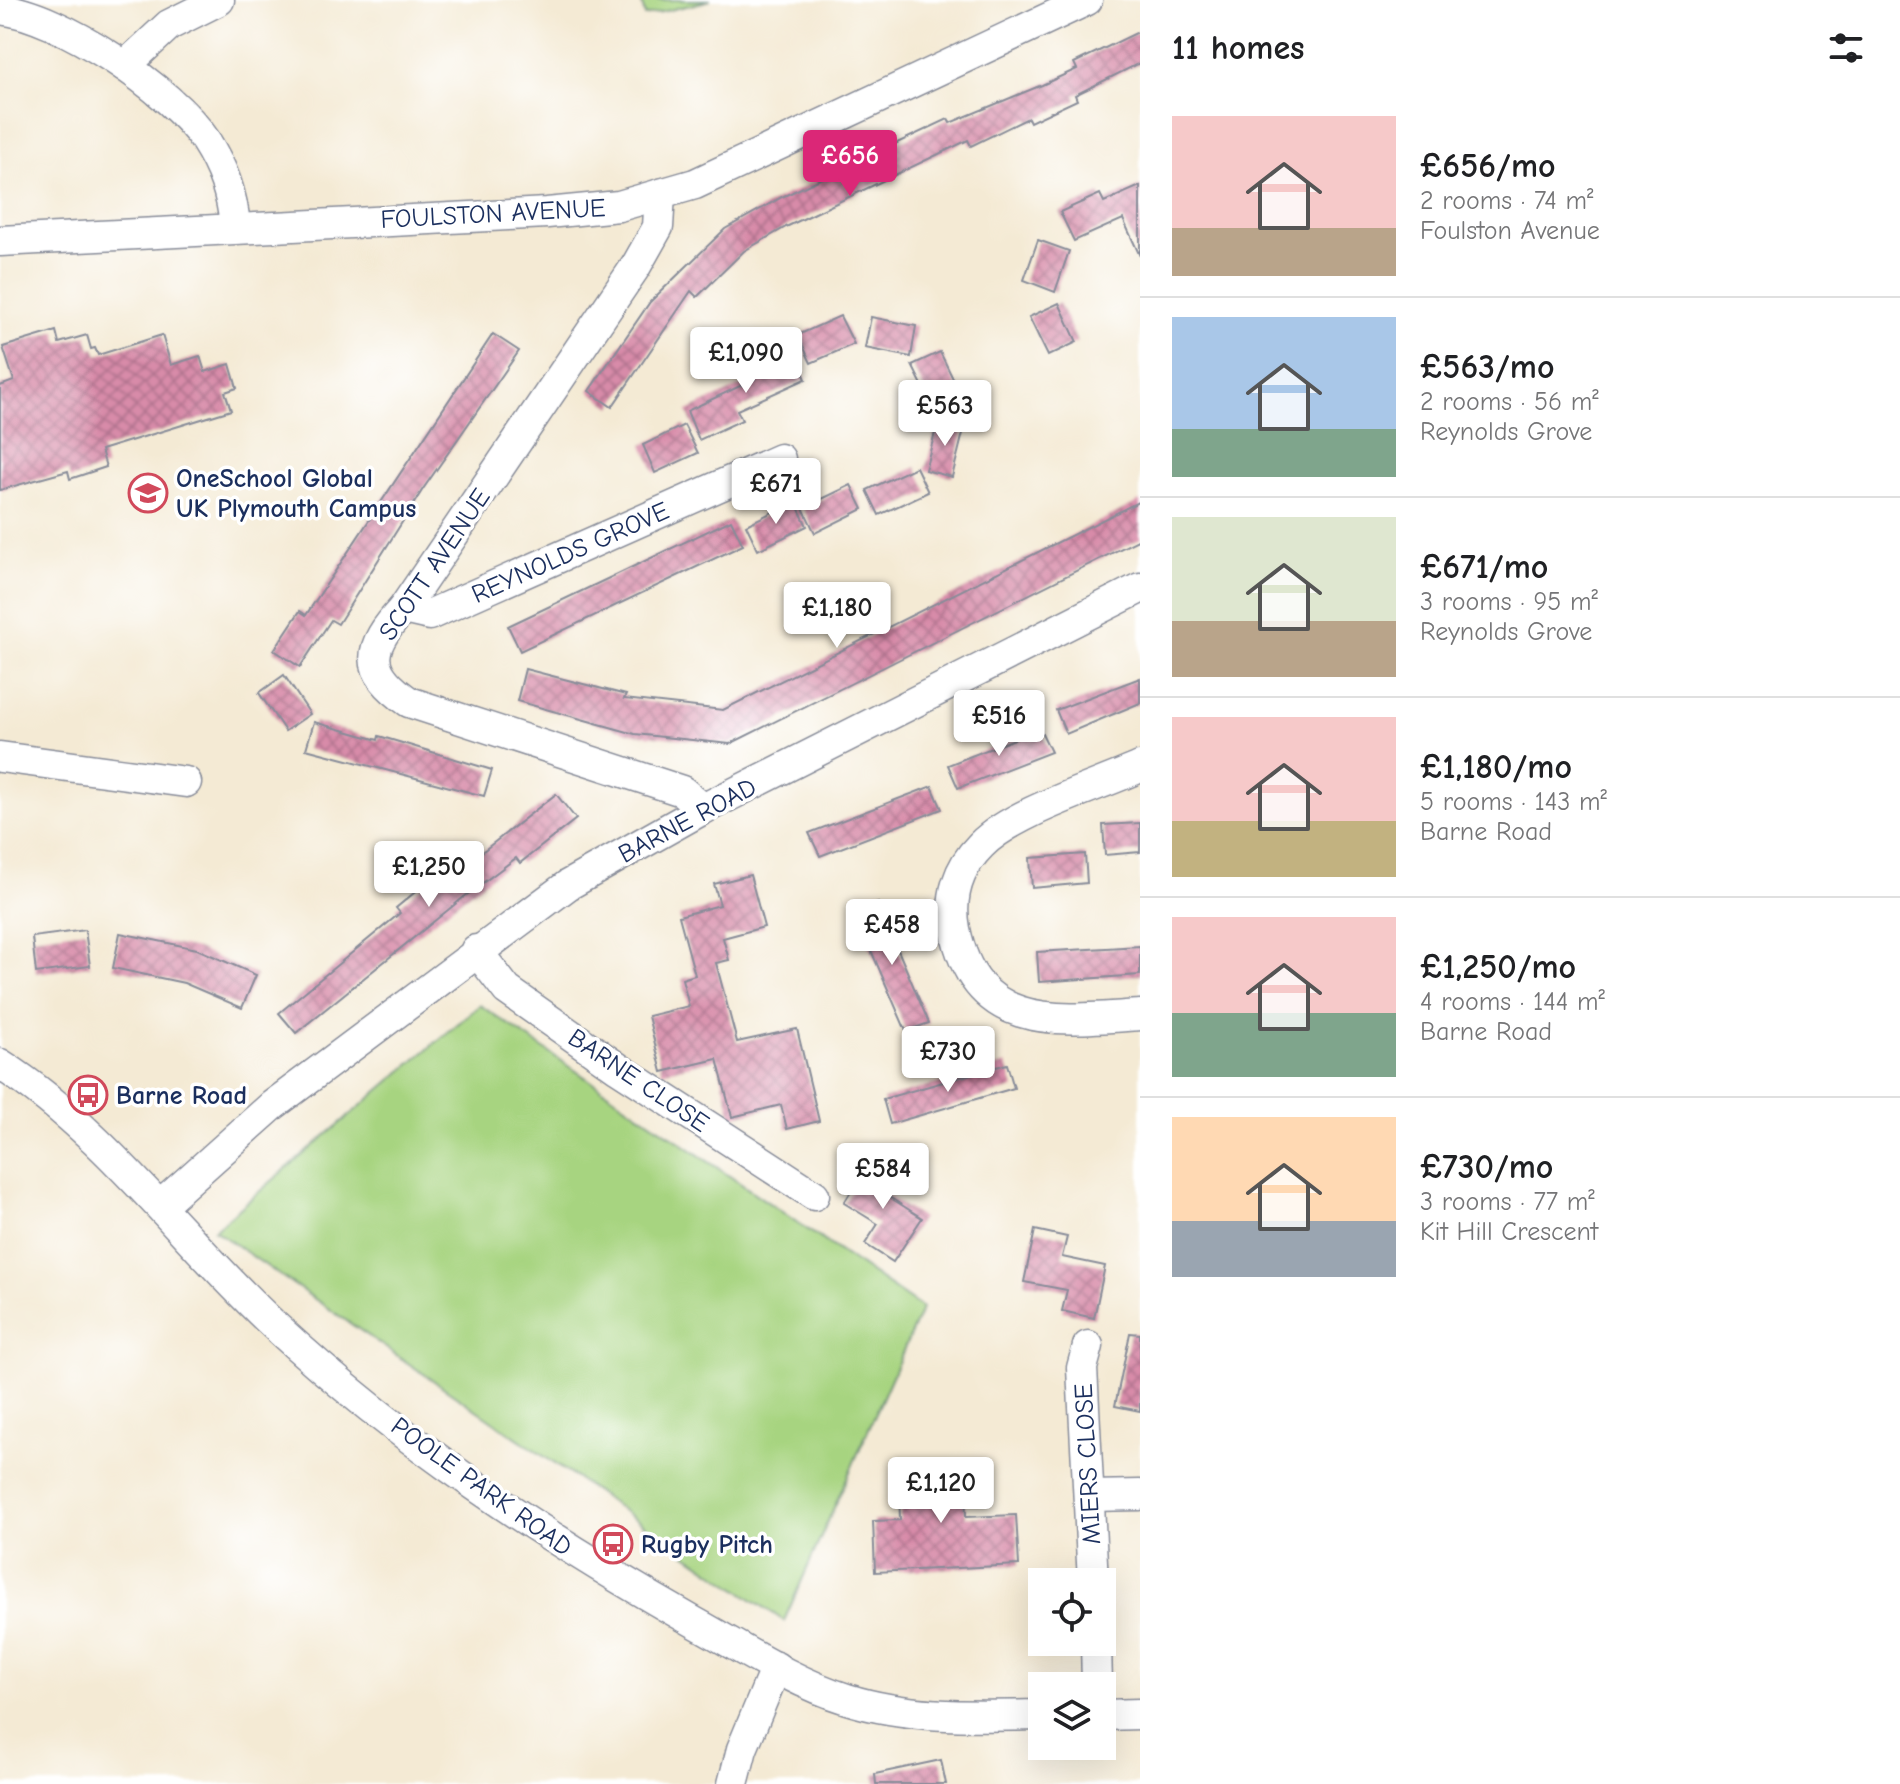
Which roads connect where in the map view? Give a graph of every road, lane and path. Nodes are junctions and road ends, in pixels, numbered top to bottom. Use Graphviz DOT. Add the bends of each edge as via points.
graph roads {
  1 [pos="219,0"];
  2 [pos="1087,0"];
  3 [pos="0,9"];
  4 [pos="125,66"];
  5 [pos="660,194"];
  6 [pos="235,226"];
  7 [pos="0,241"];
  8 [pos="780,459"];
  9 [pos="1140,588"];
  10 [pos="403,609"];
  11 [pos="0,757"];
  12 [pos="1140,767"];
  13 [pos="186,782"];
  14 [pos="703,809"];
  15 [pos="476,950"];
  16 [pos="1140,1015"];
  17 [pos="0,1064"];
  18 [pos="814,1195"];
  19 [pos="161,1205"];
  20 [pos="1088,1346"];
  21 [pos="1140,1495"];
  22 [pos="1090,1496"];
  23 [pos="1093,1568"];
  24 [pos="776,1667"];
  25 [pos="1140,1714"];
  26 [pos="1028,1715"];
  27 [pos="1116,1715"];
  28 [pos="733,1784"];
  1 -- 4 [label="street" via="169,25"];
  2 -- 5 [label="street, FOULSTON AVENUE" via="695,184"];
  3 -- 4 [label="street" via="74,34"];
  4 -- 6 [label="street" via="205,139 232,192"];
  5 -- 6 [label="street, FOULSTON AVENUE" via="619,206 547,213"];
  5 -- 10 [label="street, SCOTT AVENUE" via="658,227 636,266"];
  6 -- 7 [label="street, FOULSTON AVENUE"];
  8 -- 10 [label="street, REYNOLDS GROVE" via="429,615"];
  9 -- 14 [label="street, BARNE ROAD"];
  10 -- 14 [label="street, SCOTT AVENUE" via="379,635 375,661 384,684 409,702 682,791"];
  11 -- 13 [label="street"];
  12 -- 16 [label="street" via="1008,824 983,842 953,890 953,916 968,970 986,995 1008,1009 1045,1019"];
  14 -- 15 [label="street, BARNE ROAD" via="568,885"];
  15 -- 18 [label="street, BARNE CLOSE" via="507,990"];
  15 -- 19 [label="street, BARNE ROAD" via="273,1105"];
  17 -- 19 [label="street" via="42,1091"];
  19 -- 24 [label="street, POOLE PARK ROAD" via="274,1325 403,1432 589,1562"];
  20 -- 22 [label="street, MIERS CLOSE" via="1082,1368"];
  21 -- 22 [label="street"];
  22 -- 23 [label="street, MIERS CLOSE"];
  24 -- 26 [label="street, POOLE PARK ROAD" via="847,1699 943,1717"];
  24 -- 28 [label="street"];
  25 -- 27 [label="street"];
}
